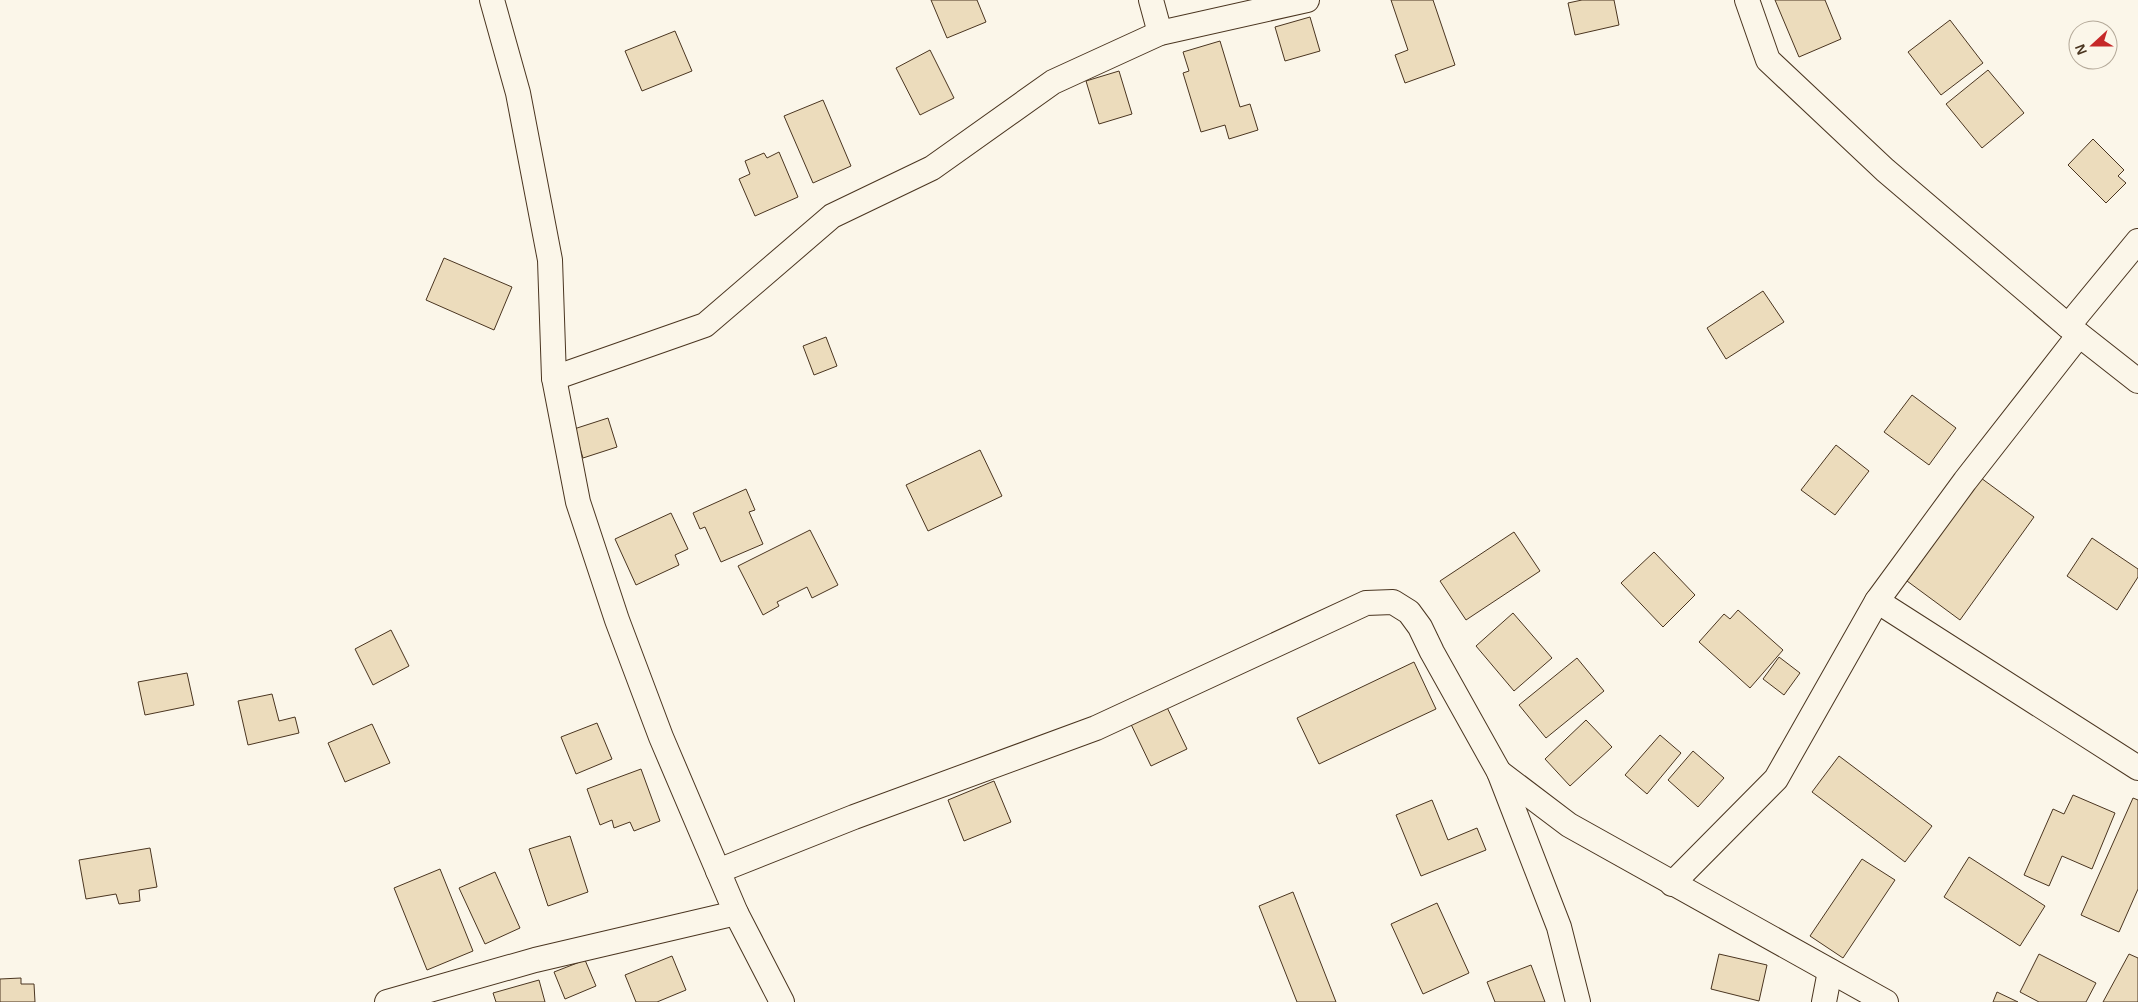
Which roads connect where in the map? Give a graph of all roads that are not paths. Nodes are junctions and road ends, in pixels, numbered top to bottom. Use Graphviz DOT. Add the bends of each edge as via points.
graph roads {
  1 [pos="492,0"];
  2 [pos="1151,0"];
  3 [pos="1308,0"];
  4 [pos="1747,0"];
  5 [pos="1160,33"];
  6 [pos="2138,241"];
  7 [pos="2074,331"];
  8 [pos="554,378"];
  9 [pos="2138,381"];
  10 [pos="1877,601"];
  11 [pos="2138,768"];
  12 [pos="1499,772"];
  13 [pos="718,870"];
  14 [pos="1672,884"];
  15 [pos="736,914"];
  16 [pos="1830,971"];
  17 [pos="387,1002"];
  18 [pos="782,1002"];
  19 [pos="1578,1002"];
  20 [pos="1824,1002"];
  21 [pos="1886,1002"];
  1 -- 8 [label="street" via="518,93 550,260"];
  2 -- 5 [label="street"];
  3 -- 5 [label="street"];
  4 -- 7 [label="street" via="1768,60 1885,170"];
  5 -- 8 [label="street" via="1053,82 932,168 832,216 705,325"];
  6 -- 7 [label="street"];
  7 -- 9 [label="street"];
  7 -- 10 [label="street"];
  8 -- 13 [label="street" via="578,502 617,620"];
  10 -- 11 [label="street"];
  10 -- 14 [label="street" via="1776,779"];
  12 -- 13 [label="street" via="1409,612 1392,602 1366,604 1096,728"];
  12 -- 14 [label="street" via="1569,825"];
  12 -- 19 [label="street" via="1559,927"];
  13 -- 15 [label="street"];
  14 -- 16 [label="street"];
  15 -- 17 [label="street" via="535,960"];
  15 -- 18 [label="street"];
  16 -- 20 [label="street"];
  16 -- 21 [label="street"];
}
